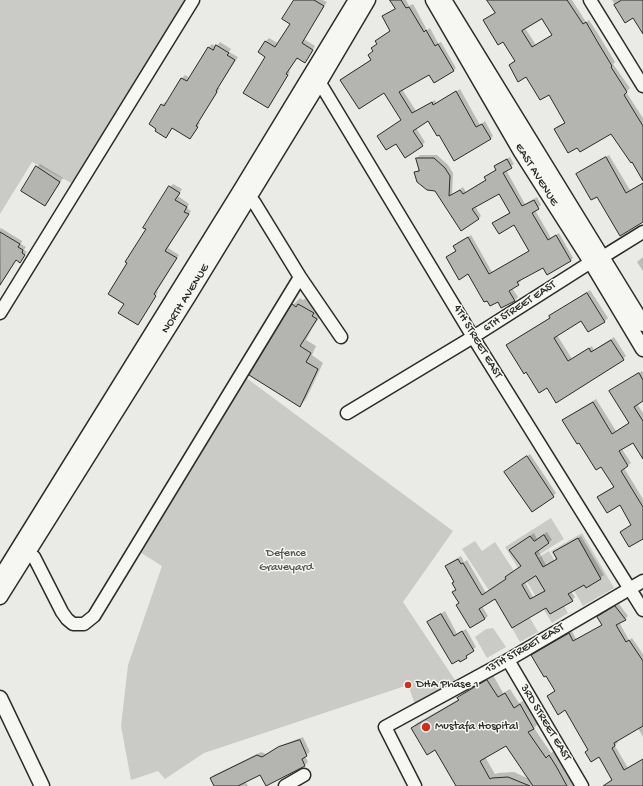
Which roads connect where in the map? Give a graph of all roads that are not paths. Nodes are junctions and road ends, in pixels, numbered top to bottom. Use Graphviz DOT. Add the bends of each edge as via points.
graph roads {
  1 [pos="193,0"];
  2 [pos="356,0"];
  3 [pos="368,0"];
  4 [pos="433,0"];
  5 [pos="444,0"];
  6 [pos="590,0"];
  7 [pos="314,80"];
  8 [pos="643,86"];
  9 [pos="244,194"];
  10 [pos="643,232"];
  11 [pos="596,260"];
  12 [pos="300,277"];
  13 [pos="0,313"];
  14 [pos="643,324"];
  15 [pos="341,337"];
  16 [pos="473,337"];
  17 [pos="643,349"];
  18 [pos="347,413"];
  19 [pos="22,551"];
  20 [pos="0,578"];
  21 [pos="643,581"];
  22 [pos="629,589"];
  23 [pos="0,597"];
  24 [pos="643,610"];
  25 [pos="508,660"];
  26 [pos="0,698"];
  27 [pos="0,718"];
  28 [pos="304,776"];
  29 [pos="33,786"];
  30 [pos="42,786"];
  31 [pos="285,786"];
  32 [pos="415,786"];
  33 [pos="582,786"];
  1 -- 13 [label="street"];
  2 -- 7 [label="street, NORTH AVENUE"];
  3 -- 7 [label="street, NORTH AVENUE"];
  4 -- 11 [label="street, EAST AVENUE" via="521,152"];
  5 -- 11 [label="street, EAST AVENUE" via="542,159"];
  6 -- 8 [label="street"];
  7 -- 9 [label="street, NORTH AVENUE"];
  7 -- 16 [label="street, 4TH STREET EAST" via="324,88"];
  9 -- 12 [label="street" via="254,202"];
  9 -- 19 [label="street, NORTH AVENUE" via="190,294"];
  10 -- 11 [label="street, 6TH STREET EAST"];
  11 -- 14 [label="street, EAST AVENUE"];
  11 -- 16 [label="street, 6TH STREET EAST"];
  11 -- 17 [label="street, EAST AVENUE"];
  12 -- 15 [label="street"];
  12 -- 19 [label="street" via="94,616 84,624 73,624 67,619 34,557"];
  16 -- 18 [label="street, 6TH STREET EAST"];
  16 -- 22 [label="street, 4TH STREET EAST"];
  19 -- 20 [label="street, NORTH AVENUE"];
  19 -- 23 [label="street, NORTH AVENUE"];
  21 -- 22 [label="street, 13TH STREET EAST"];
  22 -- 24 [label="street, 4TH STREET EAST"];
  22 -- 25 [label="street, 13TH STREET EAST"];
  25 -- 32 [label="street, 13TH STREET EAST" via="385,727"];
  25 -- 33 [label="street, 3RD STREET EAST"];
  26 -- 30 [label="street"];
  27 -- 29 [label="street"];
  28 -- 31 [label="street"];
}
